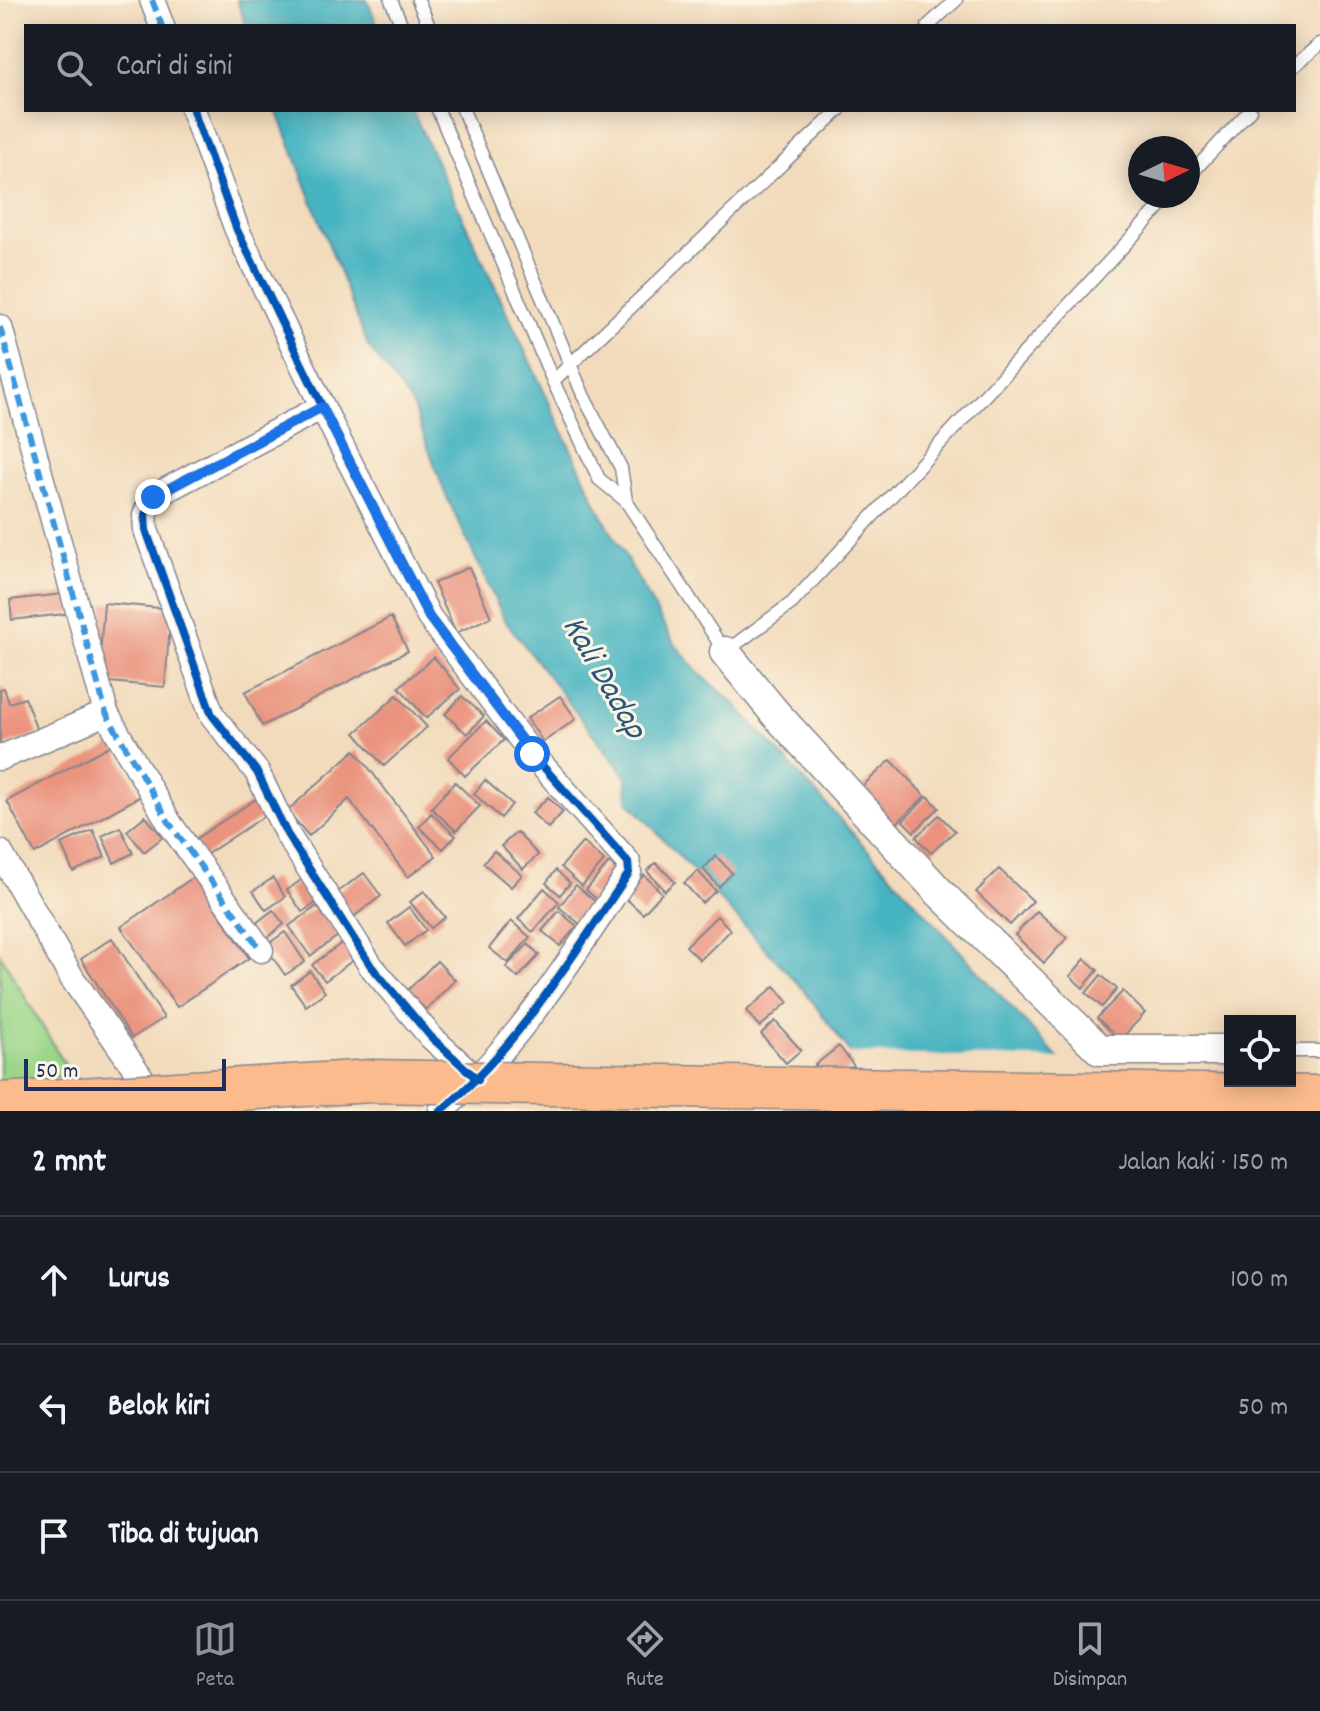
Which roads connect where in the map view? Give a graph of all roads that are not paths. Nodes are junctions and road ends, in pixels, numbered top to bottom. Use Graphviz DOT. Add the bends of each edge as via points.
graph roads {
  1 [pos="152,0"];
  2 [pos="391,0"];
  3 [pos="418,0"];
  4 [pos="956,0"];
  5 [pos="161,24"];
  6 [pos="401,24"];
  7 [pos="428,24"];
  8 [pos="930,24"];
  9 [pos="1320,44"];
  10 [pos="1296,64"];
  11 [pos="194,112"];
  12 [pos="439,112"];
  13 [pos="464,112"];
  14 [pos="837,112"];
  15 [pos="1248,112"];
  16 [pos="1200,164"];
  17 [pos="1159,208"];
  18 [pos="0,327"];
  19 [pos="571,364"];
  20 [pos="553,381"];
  21 [pos="322,407"];
  22 [pos="626,501"];
  23 [pos="725,652"];
  24 [pos="106,713"];
  25 [pos="0,758"];
  26 [pos="0,852"];
  27 [pos="261,950"];
  28 [pos="1224,1050"];
  29 [pos="1296,1051"];
  30 [pos="1320,1051"];
  31 [pos="478,1080"];
  32 [pos="1284,1087"];
  33 [pos="1320,1097"];
  34 [pos="0,1104"];
  35 [pos="164,1111"];
  36 [pos="441,1111"];
  37 [pos="1292,1111"];
  1 -- 5 [label="street"];
  2 -- 6 [label="lane"];
  3 -- 7 [label="lane"];
  4 -- 8 [label="lane"];
  9 -- 10 [label="lane"];
  11 -- 21 [label="street" via="237,230"];
  12 -- 20 [label="lane"];
  13 -- 19 [label="lane"];
  14 -- 19 [label="lane"];
  15 -- 16 [label="lane"];
  17 -- 23 [label="lane" via="792,603"];
  18 -- 24 [label="street"];
  19 -- 20 [label="lane"];
  19 -- 22 [label="lane" via="621,468"];
  20 -- 22 [label="lane" via="599,479"];
  21 -- 31 [label="street" via="429,617 532,754 628,862 629,873"];
  21 -- 31 [label="street" via="153,497 145,515 146,530 212,715 257,772 287,834 371,966 431,1037"];
  22 -- 23 [label="lane"];
  23 -- 28 [label="street" via="940,893 1100,1050"];
  24 -- 25 [label="street"];
  24 -- 27 [label="street" via="170,824"];
  26 -- 35 [label="street" via="72,978"];
  29 -- 30 [label="lane"];
  31 -- 36 [label="street"];
  32 -- 37 [label="street"];
  33 -- 34 [label="highway, bridge" via="371,1081"];
}
